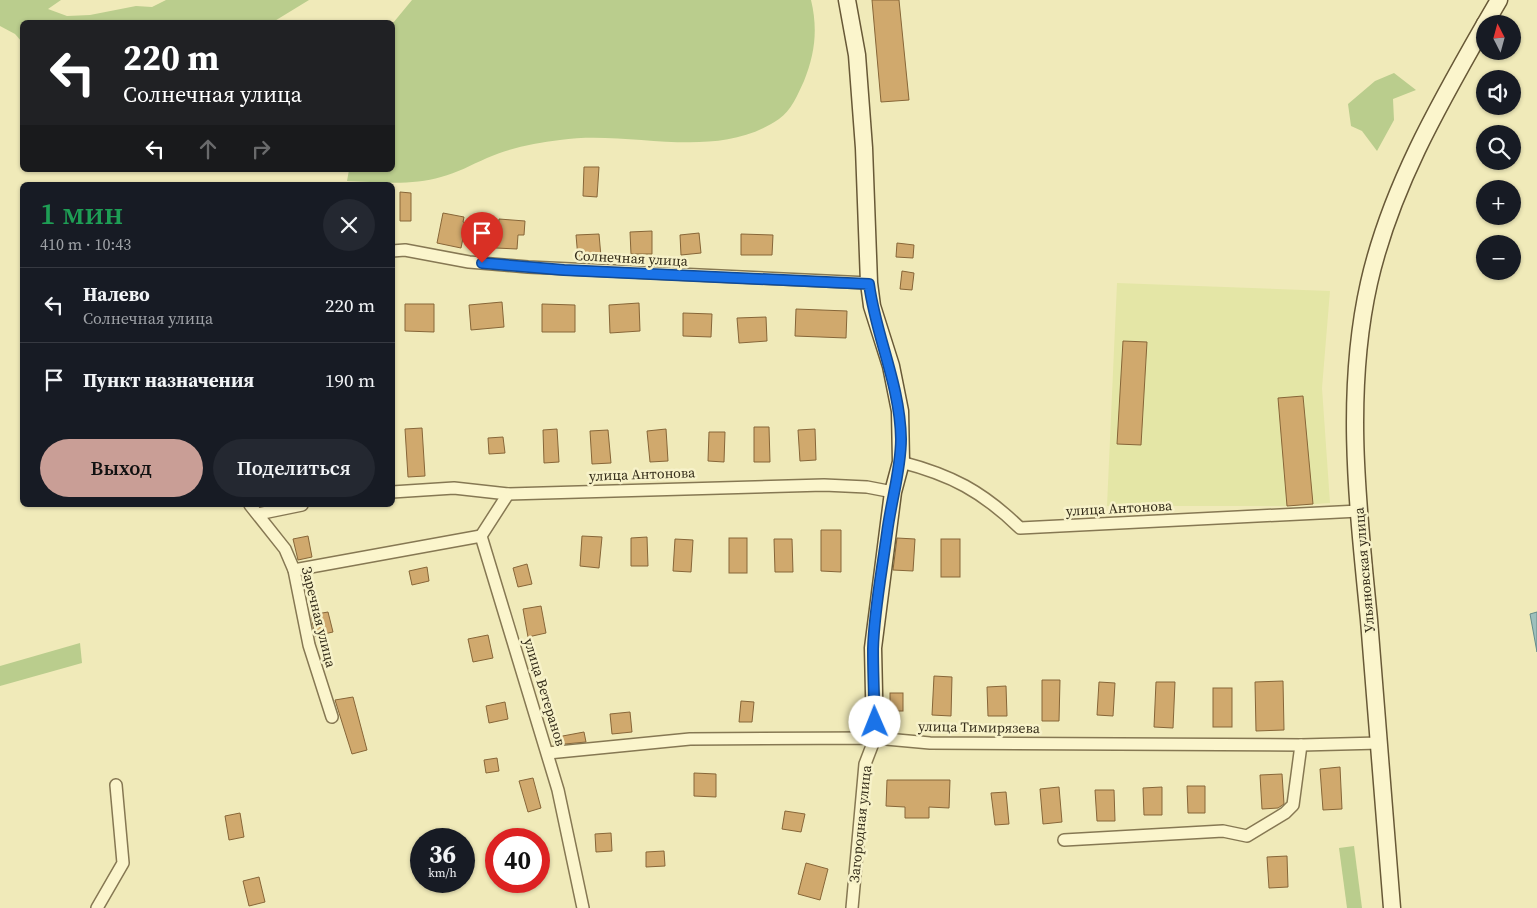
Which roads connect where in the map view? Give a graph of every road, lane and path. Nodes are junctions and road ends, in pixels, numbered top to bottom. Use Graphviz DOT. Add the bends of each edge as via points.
graph roads {
  1 [pos="847,0"];
  2 [pos="1499,0"];
  3 [pos="1490,15"];
  4 [pos="1476,39"];
  5 [pos="395,251"];
  6 [pos="869,284"];
  7 [pos="901,462"];
  8 [pos="395,492"];
  9 [pos="893,492"];
  10 [pos="508,494"];
  11 [pos="278,507"];
  12 [pos="254,509"];
  13 [pos="1359,511"];
  14 [pos="481,536"];
  15 [pos="294,570"];
  16 [pos="332,717"];
  17 [pos="875,738"];
  18 [pos="1380,743"];
  19 [pos="1300,745"];
  20 [pos="548,752"];
  21 [pos="116,785"];
  22 [pos="1064,840"];
  23 [pos="96,908"];
  24 [pos="583,908"];
  25 [pos="852,908"];
  26 [pos="1392,908"];
  1 -- 6 [label="main road, Загородная улица" via="856,55 864,148"];
  2 -- 3 [label="main road, Ульяновская улица"];
  4 -- 13 [label="main road, Ульяновская улица" via="1398,189 1369,283 1357,368 1355,456"];
  5 -- 6 [label="street, Солнечная улица" via="528,267"];
  6 -- 7 [label="main road, Загородная улица" via="900,411"];
  7 -- 9 [label="main road, Загородная улица"];
  7 -- 13 [label="street, улица Антонова" via="929,469 970,488 995,504 1020,528"];
  8 -- 10 [label="street, улица Антонова" via="454,488"];
  9 -- 10 [label="street, улица Антонова" via="824,485"];
  9 -- 17 [label="main road, Загородная улица" via="873,648"];
  10 -- 14 [label="street"];
  11 -- 12 [label="street"];
  12 -- 15 [label="street, Заречная улица" via="284,548"];
  13 -- 18 [label="main road, Ульяновская улица"];
  14 -- 15 [label="street"];
  14 -- 20 [label="street, улица Ветеранов"];
  15 -- 16 [label="street, Заречная улица" via="309,645"];
  17 -- 19 [label="street, улица Тимирязева" via="930,743"];
  17 -- 20 [label="street, улица Тимирязева" via="690,738"];
  17 -- 25 [label="street, Загородная улица" via="865,764"];
  18 -- 19 [label="street, улица Тимирязева"];
  18 -- 26 [label="main road, Ульяновская улица"];
  19 -- 22 [label="street" via="1293,805 1247,836 1223,831"];
  20 -- 24 [label="street, улица Ветеранов"];
  21 -- 23 [label="street" via="123,863"];
}
